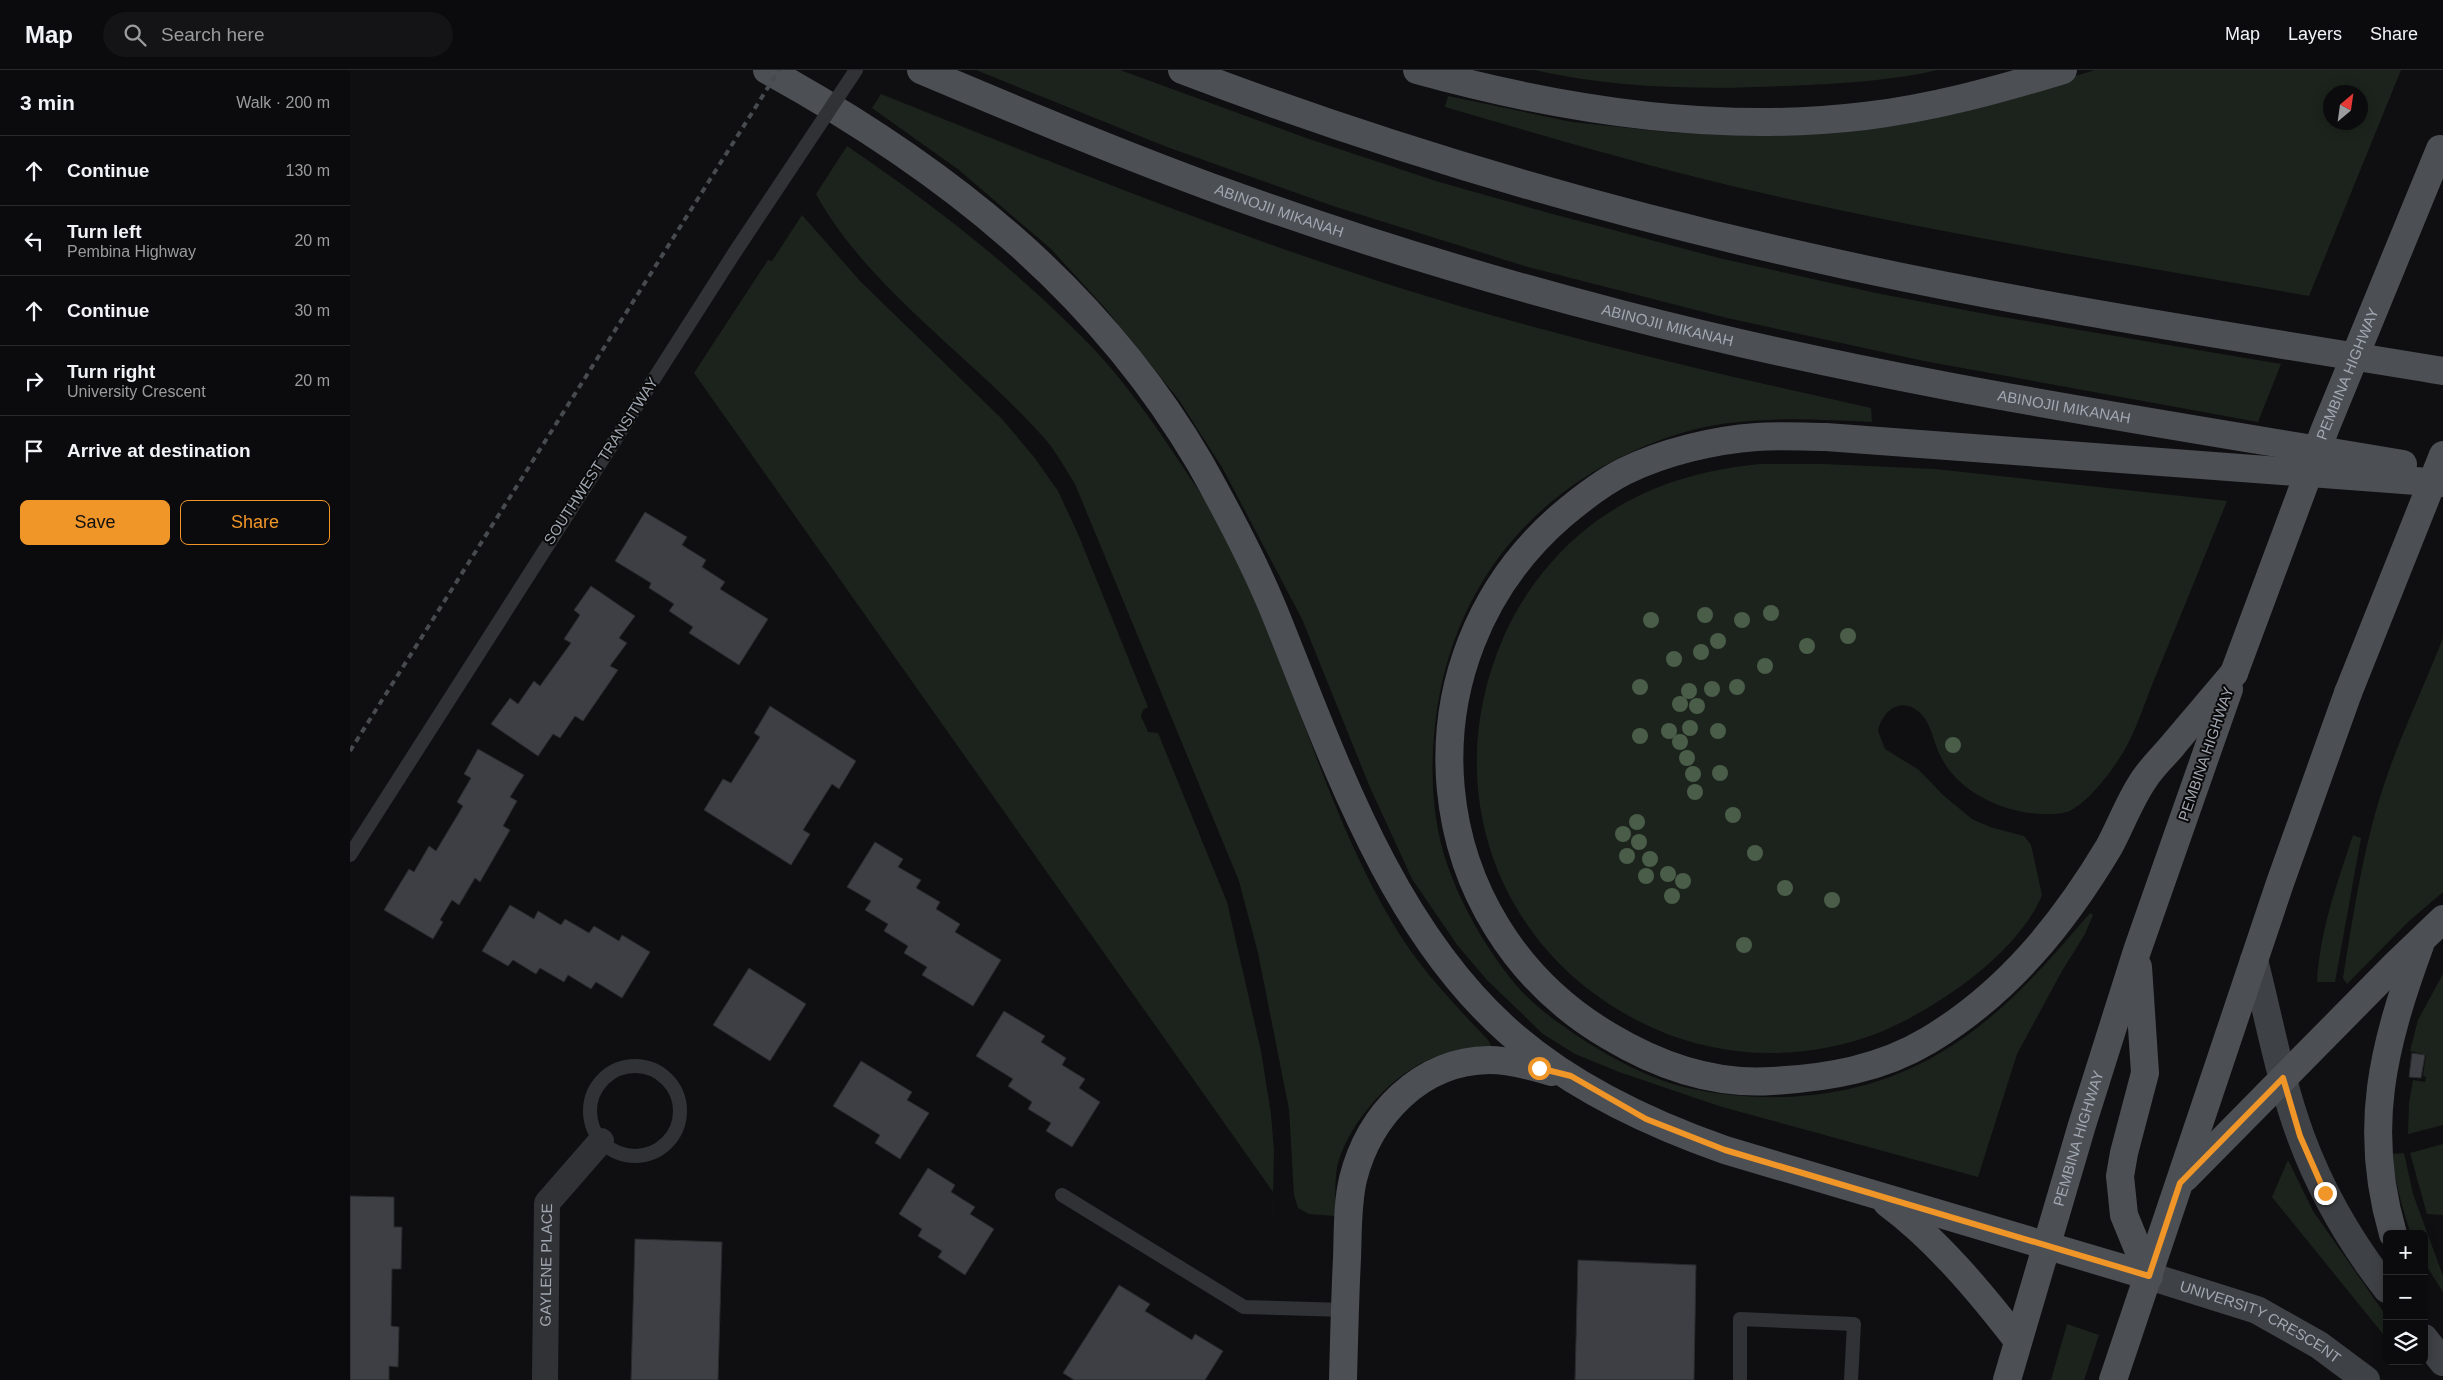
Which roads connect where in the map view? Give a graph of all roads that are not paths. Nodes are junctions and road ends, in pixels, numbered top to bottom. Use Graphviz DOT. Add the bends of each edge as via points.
graph roads {
  1 [pos="767,70"];
  2 [pos="856,70"];
  3 [pos="921,70"];
  4 [pos="1182,70"];
  5 [pos="1417,70"];
  6 [pos="2063,70"];
  7 [pos="2441,144"];
  8 [pos="2443,371"];
  9 [pos="2443,455"];
  10 [pos="2443,471"];
  11 [pos="2443,484"];
  12 [pos="2234,673"];
  13 [pos="350,855"];
  14 [pos="2443,919"];
  15 [pos="2423,937"];
  16 [pos="2137,951"];
  17 [pos="2254,960"];
  18 [pos="1571,1076"];
  19 [pos="2283,1078"];
  20 [pos="601,1140"];
  21 [pos="2180,1183"];
  22 [pos="1062,1195"];
  23 [pos="1876,1195"];
  24 [pos="2392,1230"];
  25 [pos="2046,1245"];
  26 [pos="2149,1276"];
  27 [pos="2383,1283"];
  28 [pos="1345,1310"];
  29 [pos="2018,1341"];
  30 [pos="2428,1343"];
  31 [pos="2443,1362"];
  32 [pos="545,1380"];
  33 [pos="1343,1380"];
  34 [pos="1740,1380"];
  35 [pos="1851,1380"];
  36 [pos="2007,1380"];
  37 [pos="2113,1380"];
  38 [pos="2366,1380"];
  1 -- 18 [label="main road" via="878,136 1003,228 1061,282 1131,363 1195,455 1237,532 1361,817 1420,930 1449,970 1481,1005 1510,1033"];
  2 -- 13 [label="lane, SOUTHWEST TRANSITWAY, bridge" via="735,252"];
  3 -- 10 [label="main road, ABINOJII MIKANAH" via="1080,136 1253,202 1377,244 1620,314 1890,376"];
  4 -- 8 [label="main road" via="1334,125 1507,180 1706,234 1847,266 2029,301"];
  5 -- 6 [label="main road" via="1557,102 1652,116 1774,123 1866,116 1982,95"];
  7 -- 12 [label="main road, PEMBINA HIGHWAY, bridge" via="2325,428"];
  9 -- 17 [label="main road, bridge" via="2348,693"];
  11 -- 12 [label="main road" via="1826,437 1759,436 1704,445 1663,457 1626,471 1586,495 1522,554 1496,590 1476,628 1461,669 1448,750 1450,792 1466,862 1499,931 1522,963 1587,1024 1666,1065 1709,1078 1752,1083 1834,1076 1898,1056 1927,1041 1980,1005 2011,976 2051,933 2078,896 2144,779"];
  12 -- 16 [label="main road, PEMBINA HIGHWAY"];
  14 -- 15 [label="main road"];
  15 -- 19 [label="main road"];
  15 -- 24 [label="main road" via="2389,1041 2378,1100 2380,1179"];
  16 -- 25 [label="main road, PEMBINA HIGHWAY"];
  16 -- 26 [label="main road" via="2145,1073 2124,1153 2121,1190 2124,1215"];
  17 -- 19 [label="main road"];
  17 -- 21 [label="main road"];
  18 -- 23 [label="main road" via="1646,1119 1686,1136"];
  18 -- 28 [label="main road" via="1517,1063 1466,1062 1432,1074 1398,1097 1368,1138 1353,1178 1348,1212"];
  19 -- 21 [label="main road"];
  19 -- 27 [label="main road" via="2300,1136 2325,1193"];
  20 -- 20 [label="lane" via="628,1156 644,1155 671,1139 679,1118 677,1095 670,1081 658,1071 637,1066 615,1070 602,1079 590,1108 593,1127"];
  20 -- 32 [label="street, GAYLENE PLACE" via="547,1204"];
  21 -- 26 [label="main road"];
  22 -- 28 [label="lane" via="1244,1307"];
  23 -- 25 [label="main road"];
  23 -- 29 [label="main road" via="1912,1222"];
  25 -- 26 [label="main road"];
  25 -- 29 [label="main road, PEMBINA HIGHWAY"];
  26 -- 37 [label="main road"];
  26 -- 38 [label="main road, UNIVERSITY CRESCENT" via="2257,1310 2319,1345"];
  28 -- 33 [label="main road"];
  29 -- 36 [label="main road, PEMBINA HIGHWAY"];
  30 -- 31 [label="main road"];
  34 -- 35 [label="lane" via="1740,1319 1854,1324"];
}
